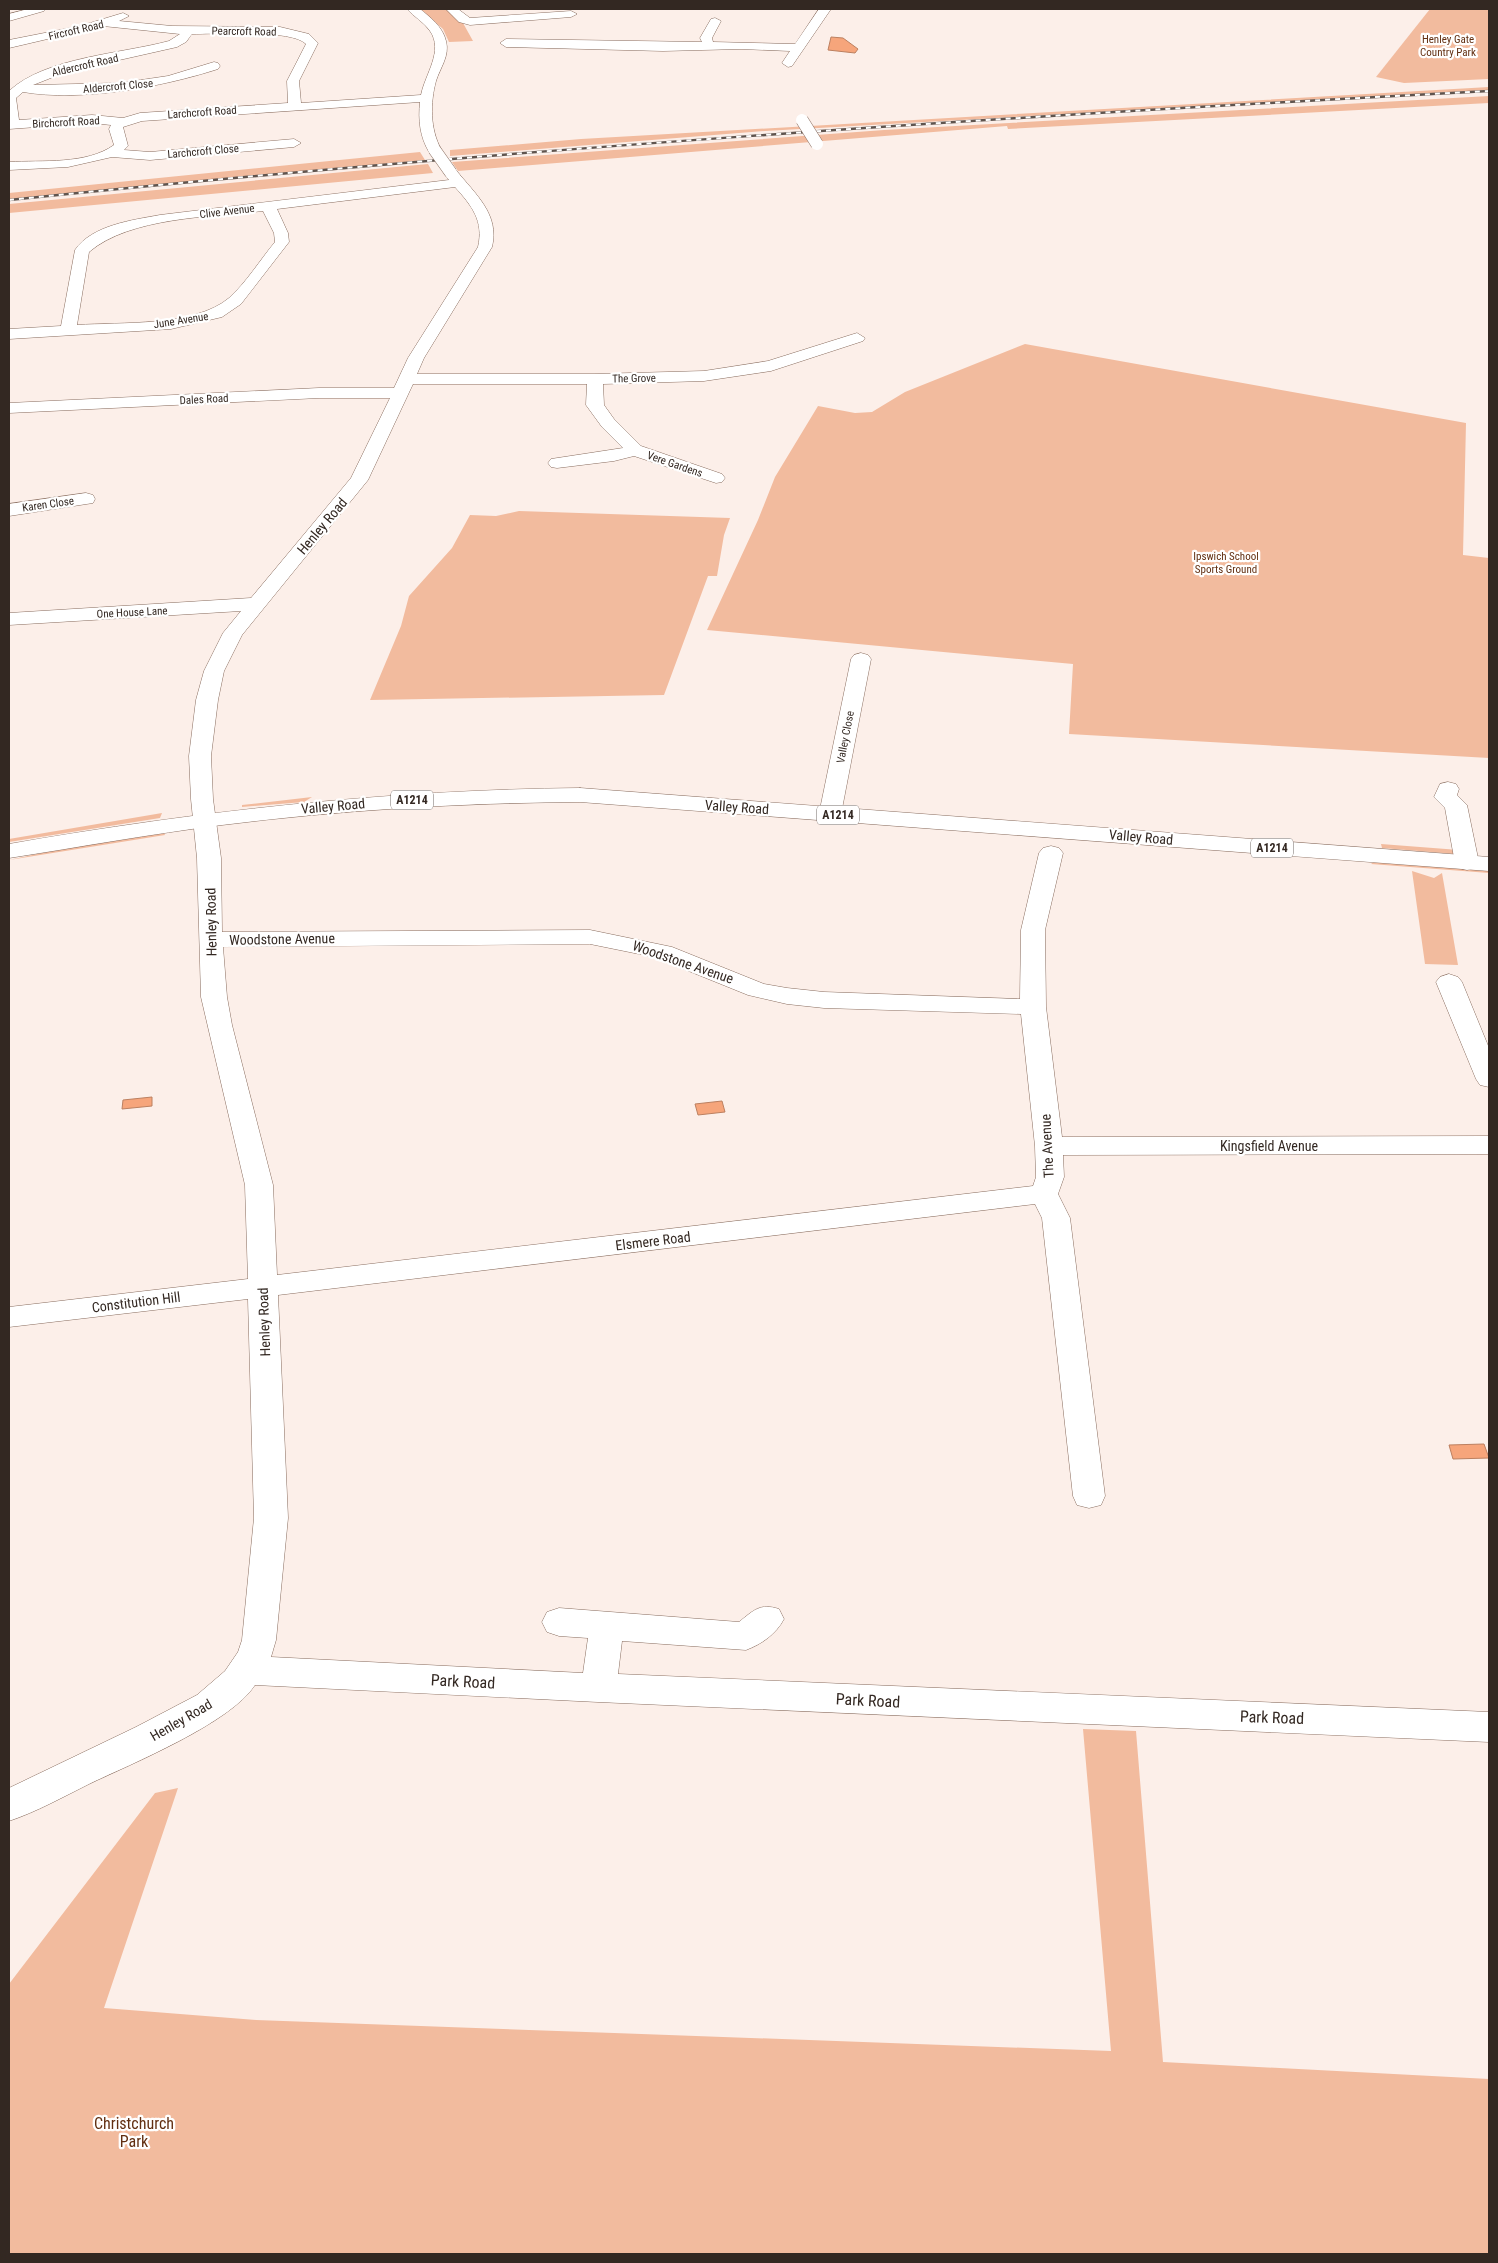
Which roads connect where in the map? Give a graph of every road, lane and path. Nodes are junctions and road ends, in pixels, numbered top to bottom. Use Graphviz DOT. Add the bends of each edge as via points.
graph roads {
  1 [pos="40,9"];
  2 [pos="413,9"];
  3 [pos="452,9"];
  4 [pos="825,9"];
  5 [pos="568,11"];
  6 [pos="134,12"];
  7 [pos="9,18"];
  8 [pos="715,21"];
  9 [pos="106,23"];
  10 [pos="575,28"];
  11 [pos="189,30"];
  12 [pos="529,37"];
  13 [pos="506,43"];
  14 [pos="573,43"];
  15 [pos="9,44"];
  16 [pos="709,46"];
  17 [pos="797,48"];
  18 [pos="788,63"];
  19 [pos="214,66"];
  20 [pos="18,88"];
  21 [pos="427,98"];
  22 [pos="295,106"];
  23 [pos="802,120"];
  24 [pos="122,122"];
  25 [pos="11,125"];
  26 [pos="294,143"];
  27 [pos="817,144"];
  28 [pos="112,153"];
  29 [pos="9,166"];
  30 [pos="455,178"];
  31 [pos="268,206"];
  32 [pos="68,330"];
  33 [pos="9,334"];
  34 [pos="857,338"];
  35 [pos="595,379"];
  36 [pos="403,386"];
  37 [pos="9,408"];
  38 [pos="635,450"];
  39 [pos="557,464"];
  40 [pos="716,478"];
  41 [pos="86,499"];
  42 [pos="9,510"];
  43 [pos="254,604"];
  44 [pos="9,619"];
  45 [pos="861,659"];
  46 [pos="1440,793"];
  47 [pos="830,814"];
  48 [pos="204,819"];
  49 [pos="9,850"];
  50 [pos="1051,853"];
  51 [pos="1478,863"];
  52 [pos="211,940"];
  53 [pos="1448,982"];
  54 [pos="1033,1007"];
  55 [pos="1489,1079"];
  56 [pos="1489,1145"];
  57 [pos="1049,1146"];
  58 [pos="1044,1194"];
  59 [pos="263,1287"];
  60 [pos="9,1317"];
  61 [pos="1089,1496"];
  62 [pos="767,1619"];
  63 [pos="559,1622"];
  64 [pos="607,1626"];
  65 [pos="246,1670"];
  66 [pos="598,1688"];
  67 [pos="1489,1727"];
  68 [pos="9,1805"];
  1 -- 7 [label="street"];
  2 -- 21 [label="street, Henley Road" via="433,27 441,41"];
  3 -- 5 [label="street" via="470,27"];
  4 -- 17 [label="street"];
  5 -- 10 [label="street"];
  6 -- 9 [label="street, Fircroft Road"];
  8 -- 16 [label="street" via="706,38"];
  9 -- 11 [label="street, Pearcroft Road"];
  9 -- 15 [label="street, Fircroft Road"];
  11 -- 20 [label="street, Aldercroft Road" via="173,44 52,73"];
  11 -- 22 [label="street, Pearcroft Road" via="280,31 309,38 312,43 293,81"];
  12 -- 14 [label="street" via="572,36"];
  13 -- 14 [label="street"];
  14 -- 16 [label="street"];
  16 -- 17 [label="street"];
  17 -- 18 [label="street"];
  19 -- 20 [label="street, Aldercroft Close" via="168,80 120,88"];
  20 -- 25 [label="street" via="9,100"];
  21 -- 22 [label="street, Larchcroft Road"];
  21 -- 30 [label="street, Henley Road, bridge" via="426,127 434,149"];
  22 -- 24 [label="street, Larchcroft Road" via="154,115"];
  23 -- 27 [label="street, bridge"];
  24 -- 25 [label="street, Birchcroft Road" via="92,119"];
  24 -- 28 [label="street" via="116,129 121,146"];
  26 -- 28 [label="street, Larchcroft Close" via="150,156"];
  28 -- 29 [label="street" via="85,160"];
  30 -- 31 [label="street, Clive Avenue"];
  30 -- 36 [label="street, Henley Road" via="486,218 488,238"];
  31 -- 32 [label="street, Clive Avenue" via="160,218 98,238 82,250"];
  31 -- 32 [label="street, June Avenue" via="281,232 282,242 228,307 204,317 171,324"];
  32 -- 33 [label="street, June Avenue"];
  34 -- 35 [label="street, The Grove" via="771,366 733,372 704,376"];
  35 -- 36 [label="street, The Grove"];
  35 -- 38 [label="street, Vere Gardens" via="595,405"];
  36 -- 37 [label="street, Dales Road"];
  36 -- 43 [label="street, Henley Road" via="359,480"];
  38 -- 39 [label="street, Vere Gardens"];
  38 -- 40 [label="street, Vere Gardens"];
  41 -- 42 [label="street, Karen Close"];
  43 -- 44 [label="street, One House Lane"];
  43 -- 48 [label="street, Henley Road" via="221,653 206,700 200,756"];
  45 -- 47 [label="street, Valley Close"];
  46 -- 51 [label="street, Valley Road" via="1456,805"];
  47 -- 48 [label="street, Valley Road / A1214" via="597,796 519,795 373,802"];
  47 -- 51 [label="street, Valley Road / A1214"];
  48 -- 49 [label="street, Valley Road / A1214"];
  48 -- 52 [label="street, Henley Road" via="209,858"];
  50 -- 54 [label="street, The Avenue" via="1033,930"];
  52 -- 54 [label="street, Woodstone Avenue" via="590,937 663,952 757,990 787,996"];
  52 -- 59 [label="street, Henley Road" via="219,1025 259,1185"];
  53 -- 55 [label="street"];
  54 -- 57 [label="street, The Avenue"];
  56 -- 57 [label="street, Kingsfield Avenue"];
  57 -- 58 [label="street, The Avenue" via="1050,1177"];
  58 -- 59 [label="street, Elsmere Road"];
  58 -- 61 [label="street, The Avenue" via="1056,1218"];
  59 -- 60 [label="street, Constitution Hill"];
  59 -- 65 [label="street, Henley Road" via="271,1518 268,1576 259,1640"];
  62 -- 64 [label="street" via="746,1636"];
  63 -- 64 [label="street"];
  64 -- 66 [label="street"];
  65 -- 66 [label="street, Park Road"];
  65 -- 68 [label="street, Henley Road" via="210,1705"];
  66 -- 67 [label="street, Park Road"];
}
